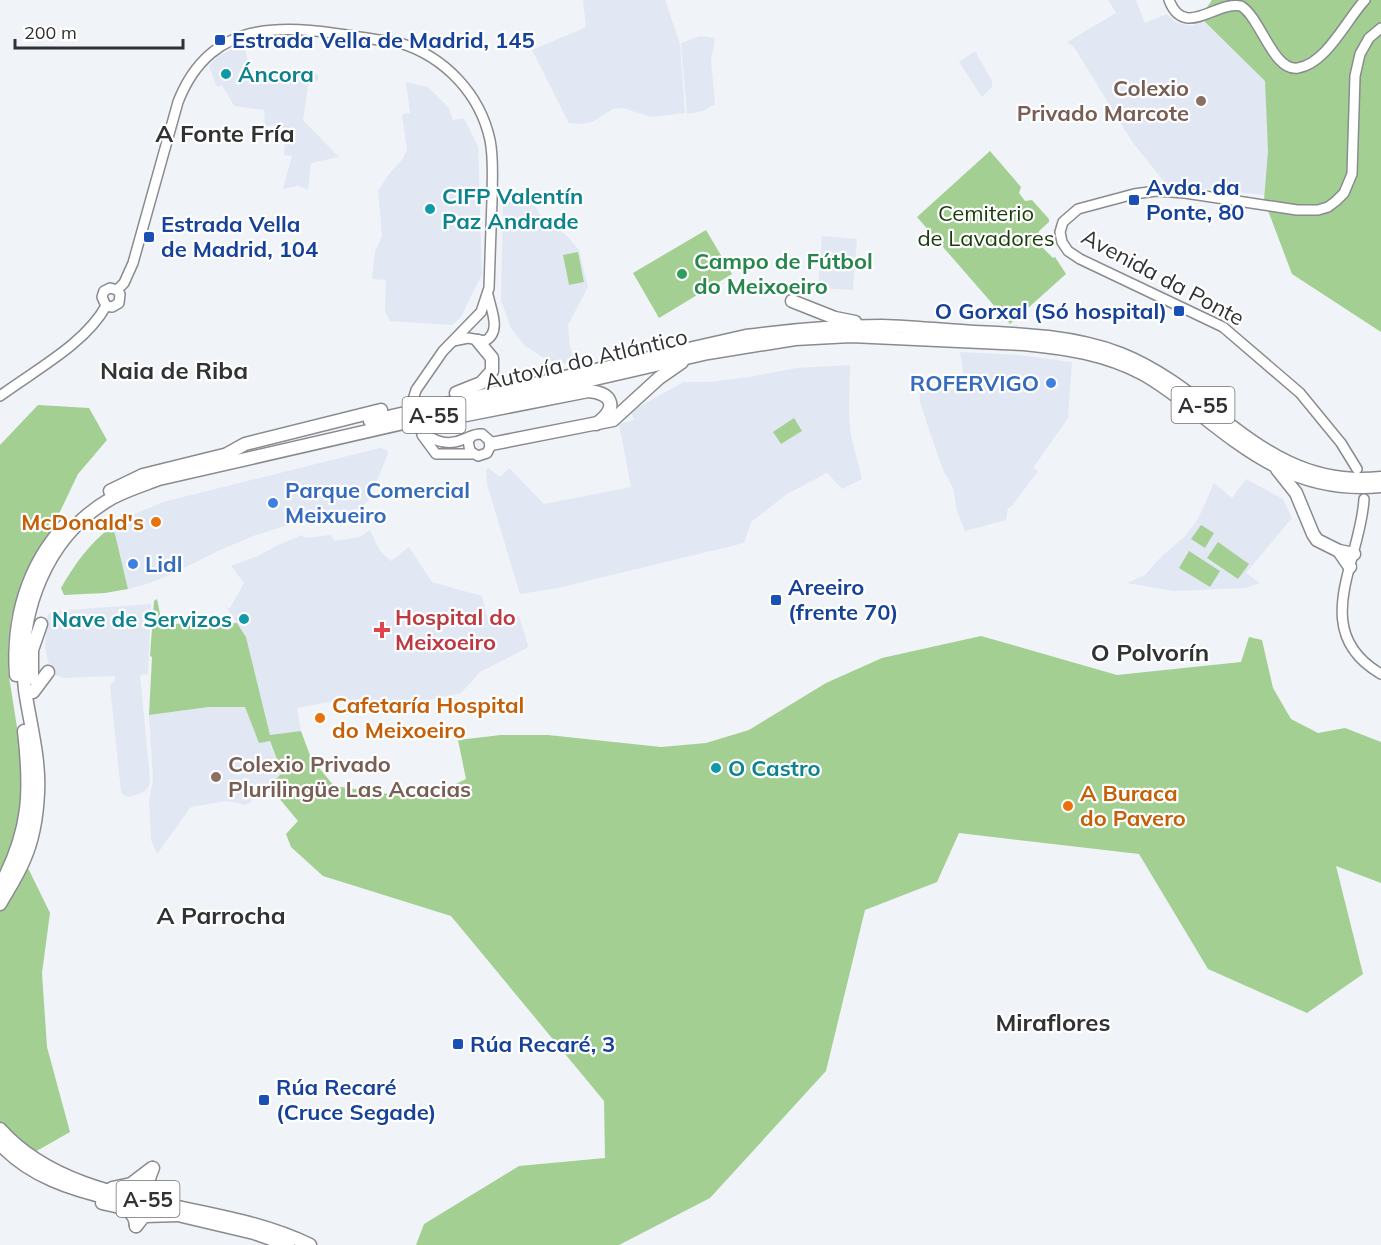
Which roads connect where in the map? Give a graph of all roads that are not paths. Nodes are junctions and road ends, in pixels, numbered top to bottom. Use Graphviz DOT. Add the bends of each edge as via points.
graph roads {
  1 [pos="1169,0"];
  2 [pos="1365,0"];
  3 [pos="1381,28"];
  4 [pos="488,294"];
  5 [pos="792,302"];
  6 [pos="473,320"];
  7 [pos="492,320"];
  8 [pos="883,326"];
  9 [pos="1072,333"];
  10 [pos="1022,334"];
  11 [pos="476,340"];
  12 [pos="453,341"];
  13 [pos="708,353"];
  14 [pos="546,372"];
  15 [pos="456,393"];
  16 [pos="0,396"];
  17 [pos="596,424"];
  18 [pos="420,430"];
  19 [pos="472,436"];
  20 [pos="426,442"];
  21 [pos="457,443"];
  22 [pos="491,444"];
  23 [pos="227,454"];
  24 [pos="262,454"];
  25 [pos="472,454"];
  26 [pos="1276,469"];
  27 [pos="1357,469"];
  28 [pos="1381,478"];
  29 [pos="1285,479"];
  30 [pos="1381,486"];
  31 [pos="1343,495"];
  32 [pos="1364,499"];
  33 [pos="1339,551"];
  34 [pos="1354,554"];
  35 [pos="1350,567"];
  36 [pos="41,624"];
  37 [pos="1381,674"];
  38 [pos="52,677"];
  39 [pos="37,688"];
  40 [pos="32,833"];
  41 [pos="0,886"];
  42 [pos="0,904"];
  43 [pos="0,1129"];
  44 [pos="0,1144"];
  45 [pos="55,1183"];
  46 [pos="103,1188"];
  47 [pos="180,1215"];
  48 [pos="237,1220"];
  49 [pos="288,1245"];
  50 [pos="310,1245"];
  1 -- 2 [label="main road" via="1178,13 1189,16 1235,3 1252,16 1276,56 1294,68 1320,57"];
  3 -- 27 [label="main road, Avenida da Ponte" via="1364,46 1355,76 1352,174 1344,193 1328,207 1297,210 1156,191 1078,209 1063,222 1060,232 1068,251 1080,259 1210,319 1241,341 1310,404"];
  4 -- 6 [label="main road"];
  4 -- 7 [label="main road"];
  4 -- 16 [label="main road" via="492,151 482,116 463,85 436,59 400,43 267,29 226,44 203,61 187,83 177,102 133,263 117,290 119,303 106,306 78,340"];
  5 -- 8 [label="highway" via="836,318"];
  6 -- 7 [label="main road" via="487,316"];
  6 -- 11 [label="main road" via="470,332"];
  6 -- 12 [label="main road"];
  7 -- 11 [label="main road" via="492,337"];
  8 -- 10 [label="highway, Autovía do Atlántico / A-55"];
  8 -- 23 [label="highway, Autovía do Atlántico / A-55" via="746,336"];
  9 -- 10 [label="highway"];
  10 -- 28 [label="highway, Autovía do Atlántico / A-55" via="1087,344 1136,361 1168,379 1264,450 1295,466 1335,477"];
  11 -- 12 [label="main road"];
  11 -- 15 [label="highway" via="492,358 492,371 481,383"];
  12 -- 18 [label="main road, bridge" via="416,390 412,406"];
  13 -- 17 [label="highway" via="681,362 618,417"];
  13 -- 24 [label="highway, Autovía do Atlántico / A-55"];
  13 -- 26 [label="highway, Autovía do Atlántico / A-55" via="795,339 851,336 1073,350 1111,360 1160,384"];
  14 -- 15 [label="highway"];
  15 -- 23 [label="highway" via="245,444"];
  17 -- 22 [label="highway"];
  17 -- 24 [label="highway" via="605,418 611,406 599,392 588,391 311,449"];
  18 -- 20 [label="main road"];
  18 -- 21 [label="main road" via="431,439"];
  19 -- 21 [label="main road"];
  19 -- 22 [label="main road" via="486,435"];
  19 -- 25 [label="main road" via="468,445"];
  20 -- 21 [label="main road" via="443,448"];
  20 -- 25 [label="main road" via="436,454"];
  22 -- 25 [label="main road" via="485,455"];
  23 -- 41 [label="highway, Autovía do Atlántico / A-55" via="152,472 112,489 63,528 36,566 21,601 16,628 15,655 29,773 26,817 14,861"];
  24 -- 40 [label="highway, Autovía do Atlántico / A-55" via="159,479 125,492 82,520 54,553 32,603 23,642 25,688 38,767"];
  26 -- 29 [label="highway"];
  26 -- 30 [label="highway, Autovía do Atlántico / A-55" via="1329,485"];
  29 -- 31 [label="highway"];
  29 -- 33 [label="highway" via="1301,502 1317,540"];
  32 -- 34 [label="main road"];
  33 -- 34 [label="highway"];
  33 -- 35 [label="highway"];
  34 -- 35 [label="main road"];
  35 -- 37 [label="main road" via="1342,597 1342,624 1352,647"];
  36 -- 39 [label="highway" via="32,650"];
  38 -- 39 [label="highway"];
  39 -- 40 [label="highway, A-55" via="43,786"];
  40 -- 42 [label="highway, Autovía do Atlántico / A-55" via="24,860"];
  43 -- 46 [label="highway, A-55" via="13,1144 46,1167 66,1178"];
  44 -- 45 [label="highway, A-55" via="25,1166"];
  45 -- 47 [label="highway, A-55"];
  45 -- 47 [label="highway" via="80,1197 129,1210 135,1215 136,1226 144,1216"];
  46 -- 48 [label="highway, A-55"];
  46 -- 48 [label="highway" via="131,1184 153,1168 148,1185 155,1195"];
  47 -- 49 [label="highway, A-55"];
  48 -- 50 [label="highway, A-55"];
}
